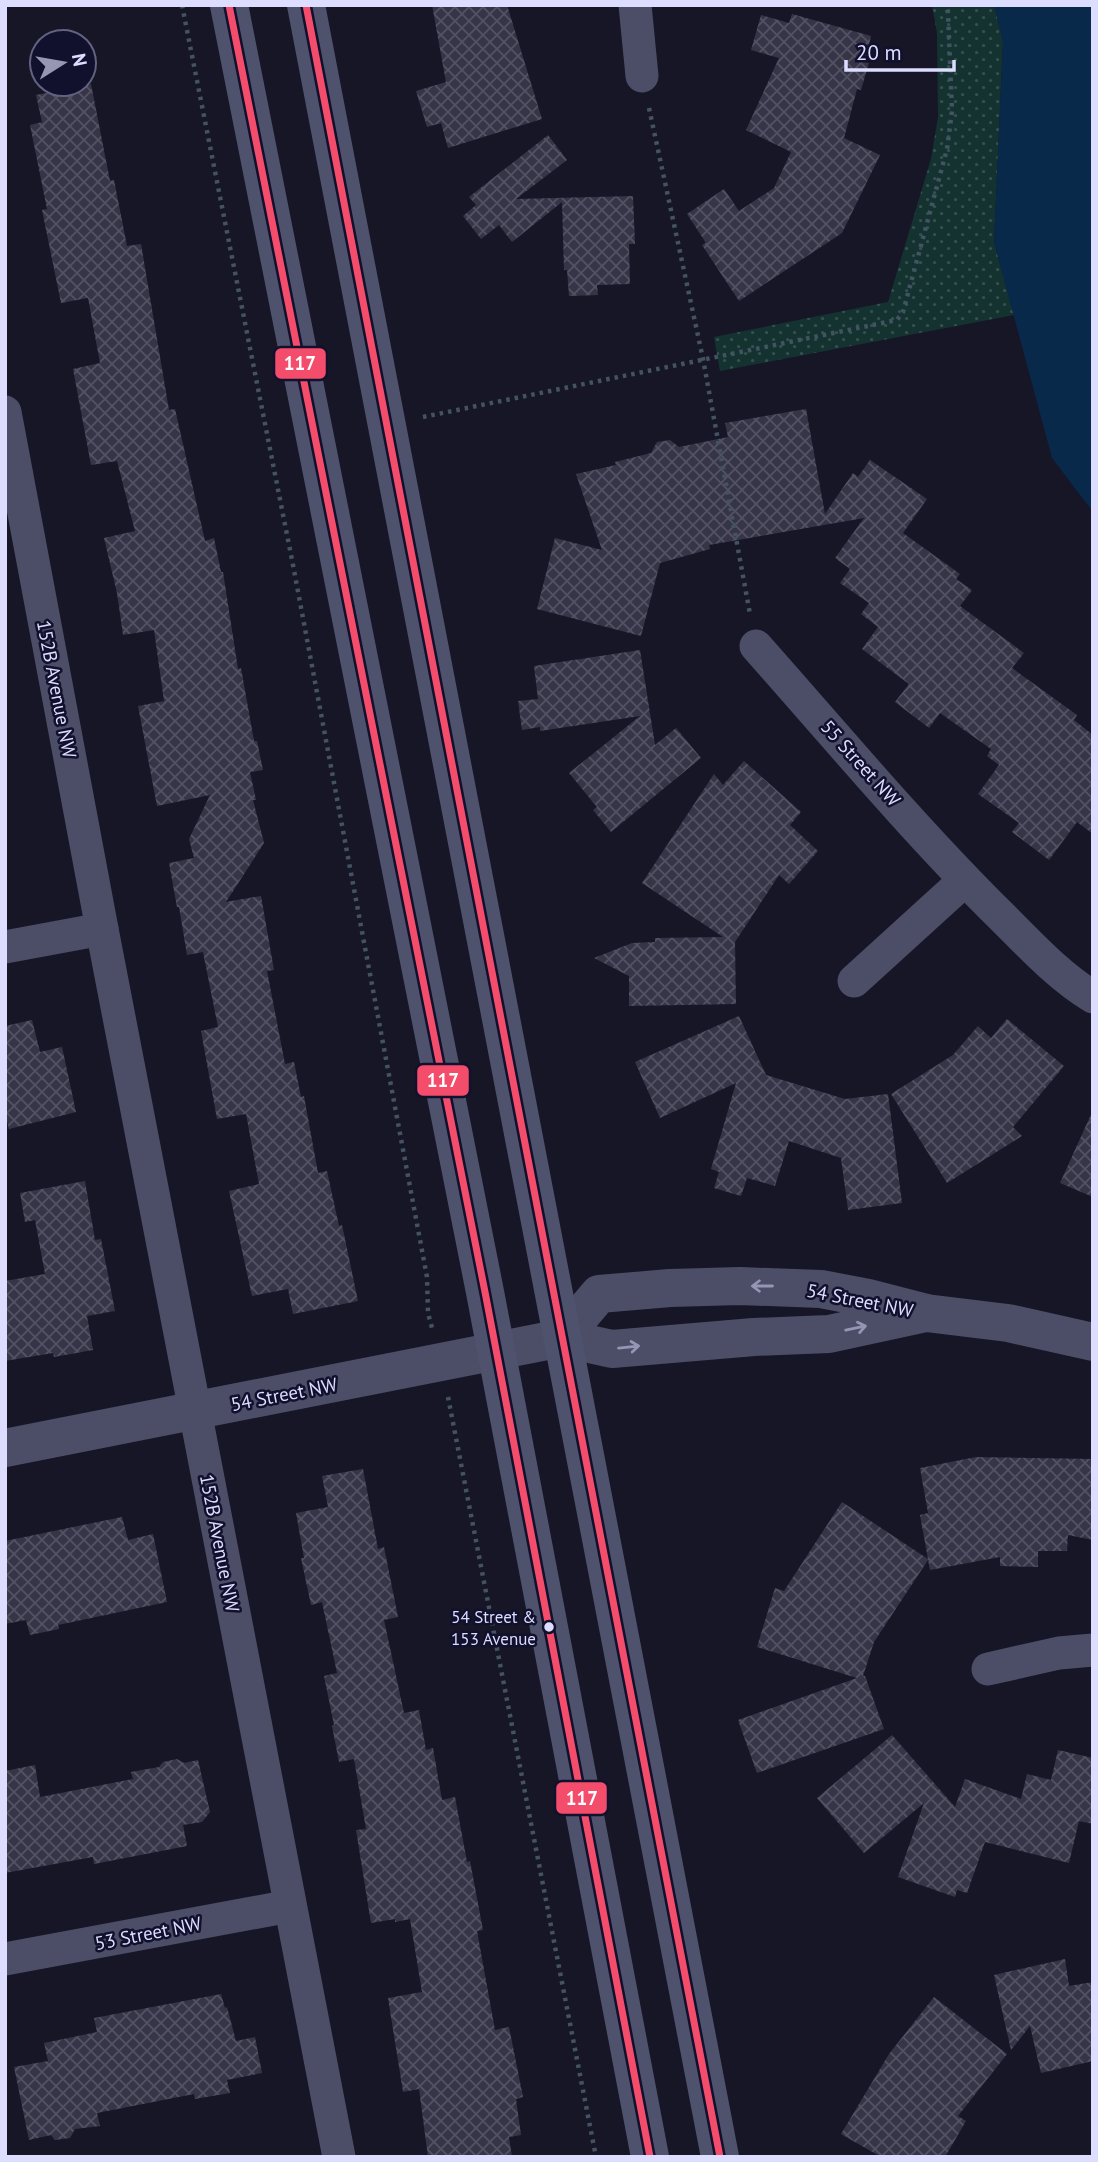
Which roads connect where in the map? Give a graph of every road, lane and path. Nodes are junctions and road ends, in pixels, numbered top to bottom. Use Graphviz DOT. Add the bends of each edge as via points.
graph roads {
  1 [pos="182,5"];
  2 [pos="229,5"];
  3 [pos="306,5"];
  4 [pos="635,5"];
  5 [pos="946,5"];
  6 [pos="642,76"];
  7 [pos="702,359"];
  8 [pos="5,412"];
  9 [pos="387,424"];
  10 [pos="9,450"];
  11 [pos="756,646"];
  12 [pos="965,880"];
  13 [pos="102,929"];
  14 [pos="5,947"];
  15 [pos="854,981"];
  16 [pos="1093,997"];
  17 [pos="926,1314"];
  18 [pos="562,1338"];
  19 [pos="1093,1342"];
  20 [pos="496,1352"];
  21 [pos="443,1363"];
  22 [pos="195,1411"];
  23 [pos="5,1448"];
  24 [pos="1093,1650"];
  25 [pos="988,1669"];
  26 [pos="290,1906"];
  27 [pos="5,1959"];
  28 [pos="339,2157"];
  29 [pos="596,2157"];
  30 [pos="650,2157"];
  31 [pos="720,2157"];
  1 -- 21 [label="path" via="427,1277 428,1313"];
  2 -- 20 [label="main road"];
  3 -- 9 [label="main road"];
  4 -- 6 [label="street"];
  5 -- 7 [label="path" via="952,111 947,149 903,312 897,320"];
  6 -- 7 [label="path"];
  7 -- 9 [label="path"];
  7 -- 11 [label="path"];
  8 -- 10 [label="street, 152B Avenue NW"];
  9 -- 18 [label="main road"];
  10 -- 13 [label="street, 152B Avenue NW"];
  11 -- 12 [label="street, 55 Street NW"];
  12 -- 15 [label="street"];
  12 -- 16 [label="street, 55 Street NW" via="1052,967"];
  13 -- 14 [label="street"];
  13 -- 22 [label="street, 152B Avenue NW"];
  18 -- 17 [label="street, 54 Street NW, one-way" via="612,1349 829,1334"];
  17 -- 18 [label="street, 54 Street NW, one-way" via="821,1289 670,1288 599,1294"];
  17 -- 19 [label="street, 54 Street NW" via="1008,1322"];
  18 -- 20 [label="street, 54 Street NW"];
  18 -- 31 [label="main road"];
  20 -- 21 [label="street, 54 Street NW"];
  20 -- 30 [label="main road"];
  21 -- 22 [label="street, 54 Street NW"];
  21 -- 29 [label="path"];
  22 -- 23 [label="street, 54 Street NW"];
  22 -- 26 [label="street, 152B Avenue NW"];
  24 -- 25 [label="street"];
  26 -- 27 [label="street, 53 Street NW"];
  26 -- 28 [label="street, 152B Avenue NW"];
}
